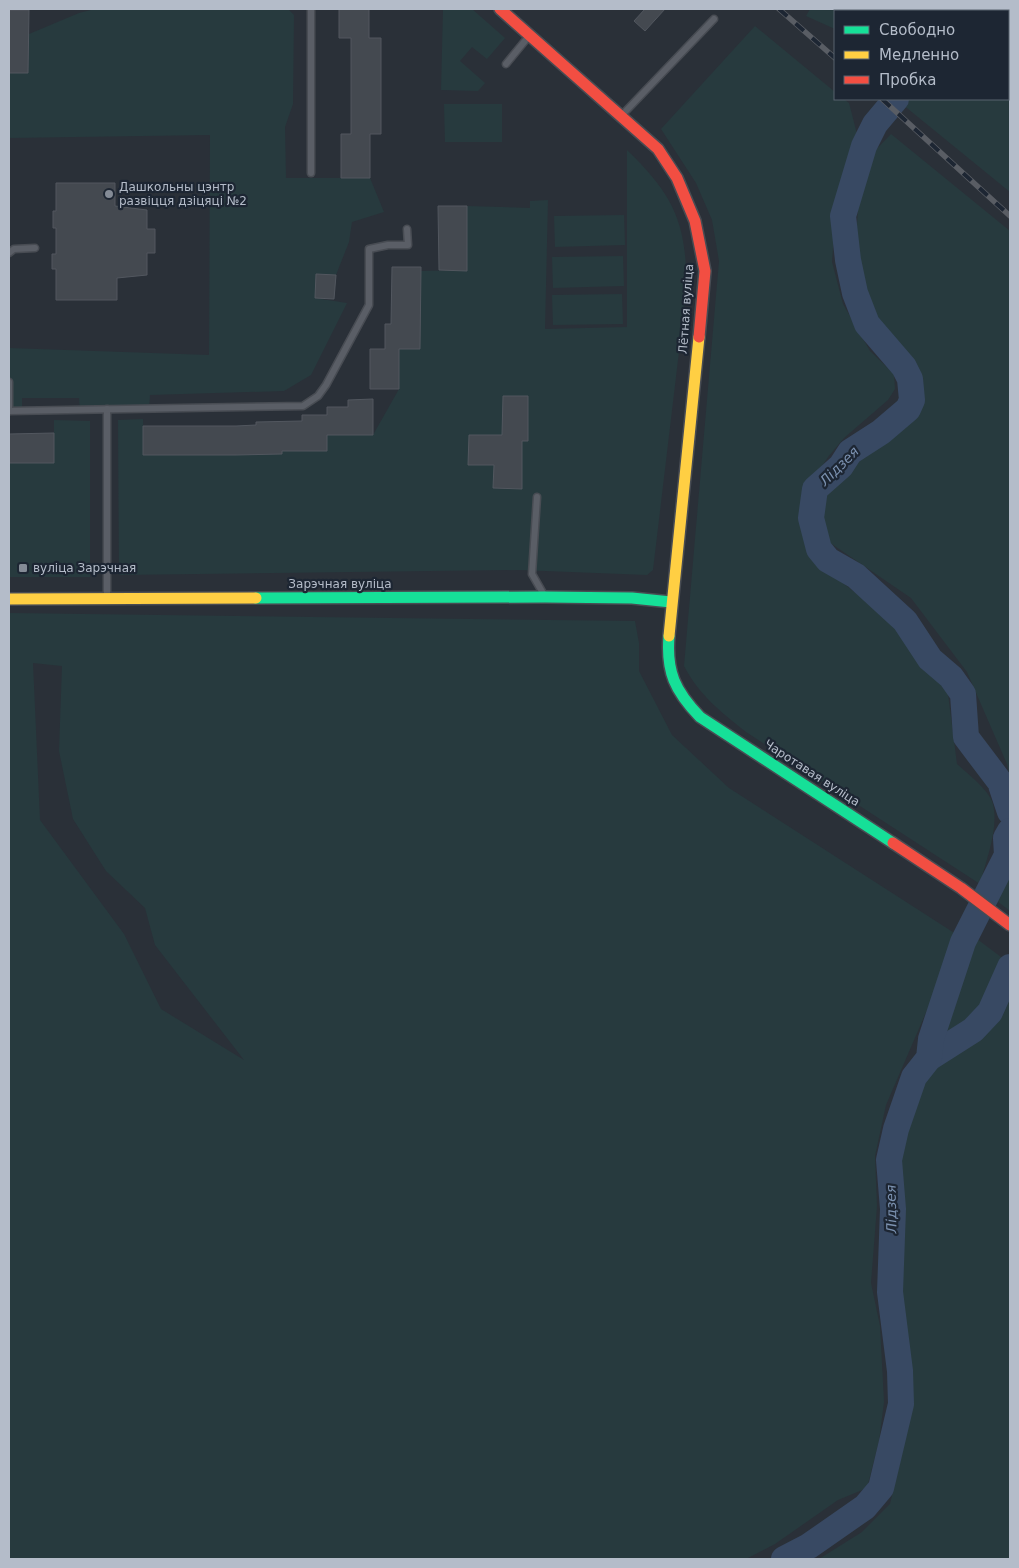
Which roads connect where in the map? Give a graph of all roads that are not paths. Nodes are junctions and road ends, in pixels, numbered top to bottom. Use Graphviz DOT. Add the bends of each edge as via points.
graph roads {
  1 [pos="311,9"];
  2 [pos="500,9"];
  3 [pos="714,19"];
  4 [pos="530,35"];
  5 [pos="506,64"];
  6 [pos="621,116"];
  7 [pos="310,173"];
  8 [pos="407,229"];
  9 [pos="36,248"];
  10 [pos="9,253"];
  11 [pos="9,382"];
  12 [pos="107,409"];
  13 [pos="9,411"];
  14 [pos="537,497"];
  15 [pos="544,597"];
  16 [pos="9,599"];
  17 [pos="107,599"];
  18 [pos="671,602"];
  19 [pos="1010,926"];
  1 -- 7 [label="lane"];
  2 -- 4 [label="street, Лётная вуліца"];
  3 -- 6 [label="lane"];
  4 -- 5 [label="lane"];
  4 -- 6 [label="street, Лётная вуліца"];
  6 -- 18 [label="street, Лётная вуліца" via="658,149 678,178 695,216 705,271"];
  8 -- 12 [label="lane" via="408,245 369,249 369,306 326,385 318,396 303,406"];
  9 -- 10 [label="lane" via="14,249"];
  11 -- 13 [label="lane"];
  12 -- 13 [label="lane"];
  12 -- 17 [label="lane"];
  14 -- 15 [label="lane" via="532,574"];
  15 -- 17 [label="street, Зарэчная вуліца"];
  15 -- 18 [label="street, Зарэчная вуліца"];
  16 -- 17 [label="street, Зарэчная вуліца"];
  18 -- 19 [label="street, Чаротавая вуліца" via="667,658 670,674 680,696 700,717 961,888"];
}
